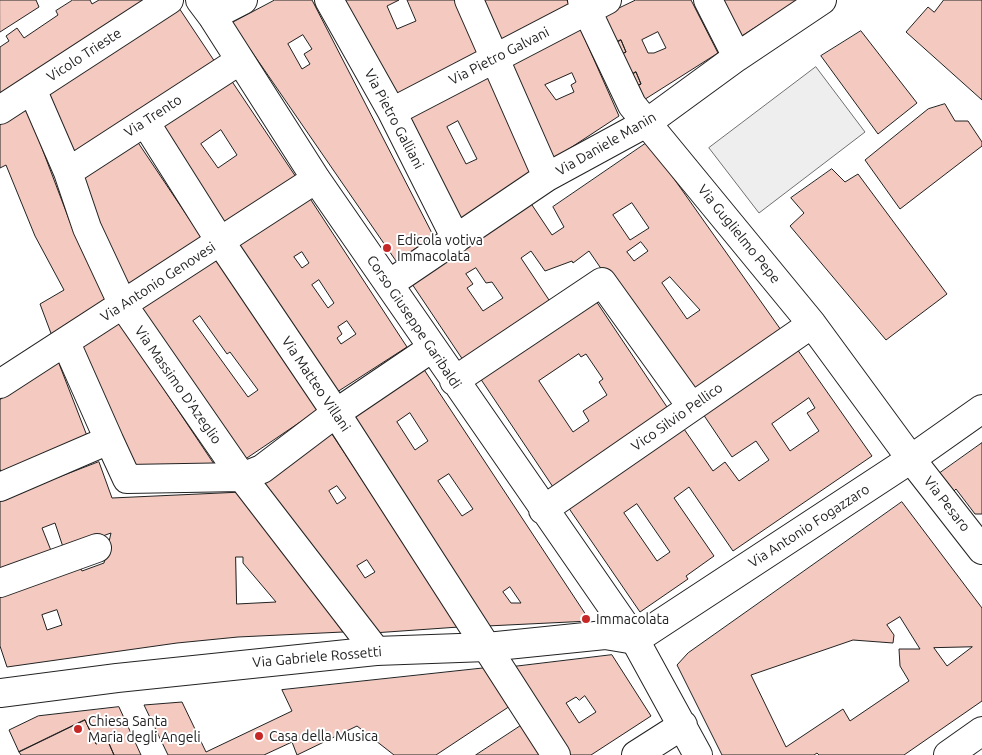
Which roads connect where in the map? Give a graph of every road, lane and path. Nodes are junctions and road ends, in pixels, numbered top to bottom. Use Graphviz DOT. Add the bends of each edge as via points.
graph roads {
  1 [pos="169,0"];
  2 [pos="243,0"];
  3 [pos="329,0"];
  4 [pos="469,0"];
  5 [pos="708,0"];
  6 [pos="822,0"];
  7 [pos="592,4"];
  8 [pos="206,8"];
  9 [pos="737,57"];
  10 [pos="495,58"];
  11 [pos="239,61"];
  12 [pos="32,89"];
  13 [pos="0,110"];
  14 [pos="392,112"];
  15 [pos="145,122"];
  16 [pos="648,122"];
  17 [pos="68,172"];
  18 [pos="547,177"];
  19 [pos="316,179"];
  20 [pos="456,239"];
  21 [pos="220,241"];
  22 [pos="389,284"];
  23 [pos="123,305"];
  24 [pos="812,324"];
  25 [pos="66,342"];
  26 [pos="432,348"];
  27 [pos="454,381"];
  28 [pos="0,384"];
  29 [pos="691,406"];
  30 [pos="982,409"];
  31 [pos="336,413"];
  32 [pos="109,440"];
  33 [pos="911,459"];
  34 [pos="242,477"];
  35 [pos="0,487"];
  36 [pos="543,510"];
  37 [pos="981,546"];
  38 [pos="97,548"];
  39 [pos="0,584"];
  40 [pos="635,640"];
  41 [pos="487,647"];
  42 [pos="376,651"];
  43 [pos="0,693"];
  44 [pos="683,726"];
  45 [pos="982,731"];
  46 [pos="556,755"];
  47 [pos="636,755"];
  48 [pos="698,755"];
  49 [pos="948,755"];
  1 -- 12 [label="street, Vicolo Trieste"];
  2 -- 8 [label="street"];
  3 -- 14 [label="street, Via Pietro Galliani"];
  4 -- 10 [label="street"];
  5 -- 9 [label="street"];
  6 -- 9 [label="street, Via Daniele Manin"];
  7 -- 10 [label="street, Via Pietro Galvani"];
  7 -- 16 [label="street, Via Guglielmo Pepe" via="632,105"];
  8 -- 11 [label="street, Corso Giuseppe Garibaldi"];
  9 -- 16 [label="street, Via Daniele Manin"];
  10 -- 14 [label="street, Via Pietro Galvani"];
  10 -- 18 [label="street"];
  11 -- 15 [label="street, Via Trento"];
  11 -- 19 [label="street, Corso Giuseppe Garibaldi"];
  12 -- 13 [label="street, Vicolo Trieste"];
  12 -- 17 [label="street, Via Massimo D'Azeglio"];
  14 -- 20 [label="street, Via Pietro Galliani"];
  15 -- 17 [label="street, Via Trento"];
  15 -- 21 [label="street, Via Matteo Villani"];
  16 -- 18 [label="street, Via Daniele Manin"];
  16 -- 24 [label="street, Via Guglielmo Pepe"];
  17 -- 23 [label="street, Via Massimo D'Azeglio" via="87,228"];
  18 -- 20 [label="street, Via Daniele Manin"];
  19 -- 21 [label="street, Via Antonio Genovesi"];
  19 -- 22 [label="street, Corso Giuseppe Garibaldi"];
  20 -- 22 [label="street, Via Daniele Manin"];
  21 -- 23 [label="street, Via Antonio Genovesi"];
  21 -- 31 [label="street, Via Matteo Villani"];
  22 -- 26 [label="street, Corso Giuseppe Garibaldi"];
  23 -- 25 [label="street, Via Antonio Genovesi"];
  23 -- 34 [label="street, Via Massimo D'Azeglio"];
  24 -- 29 [label="street, Vico Silvio Pellico"];
  24 -- 33 [label="street, Via Guglielmo Pepe"];
  25 -- 28 [label="street, Via Antonio Genovesi"];
  25 -- 32 [label="street"];
  26 -- 27 [label="street, Corso Giuseppe Garibaldi"];
  26 -- 31 [label="street"];
  27 -- 29 [label="street" via="602,282"];
  27 -- 36 [label="street, Corso Giuseppe Garibaldi"];
  29 -- 36 [label="street, Vico Silvio Pellico"];
  30 -- 33 [label="street, Via Antonio Fogazzaro"];
  31 -- 34 [label="street" via="262,469"];
  31 -- 41 [label="street, Via Matteo Villani"];
  32 -- 34 [label="street" via="127,479"];
  32 -- 35 [label="street"];
  33 -- 37 [label="street, Via Pesaro"];
  33 -- 40 [label="street, Via Antonio Fogazzaro"];
  34 -- 42 [label="street, Via Massimo D'Azeglio"];
  36 -- 40 [label="street, Corso Giuseppe Garibaldi"];
  38 -- 39 [label="street"];
  40 -- 41 [label="street, Via Gabriele Rossetti" via="605,635"];
  40 -- 44 [label="street, Corso Giuseppe Garibaldi"];
  41 -- 42 [label="street, Via Gabriele Rossetti"];
  41 -- 46 [label="street, Via Matteo Villani"];
  42 -- 43 [label="street, Via Gabriele Rossetti"];
  44 -- 47 [label="street"];
  44 -- 48 [label="street, Corso Giuseppe Garibaldi"];
  45 -- 49 [label="street"];
}
